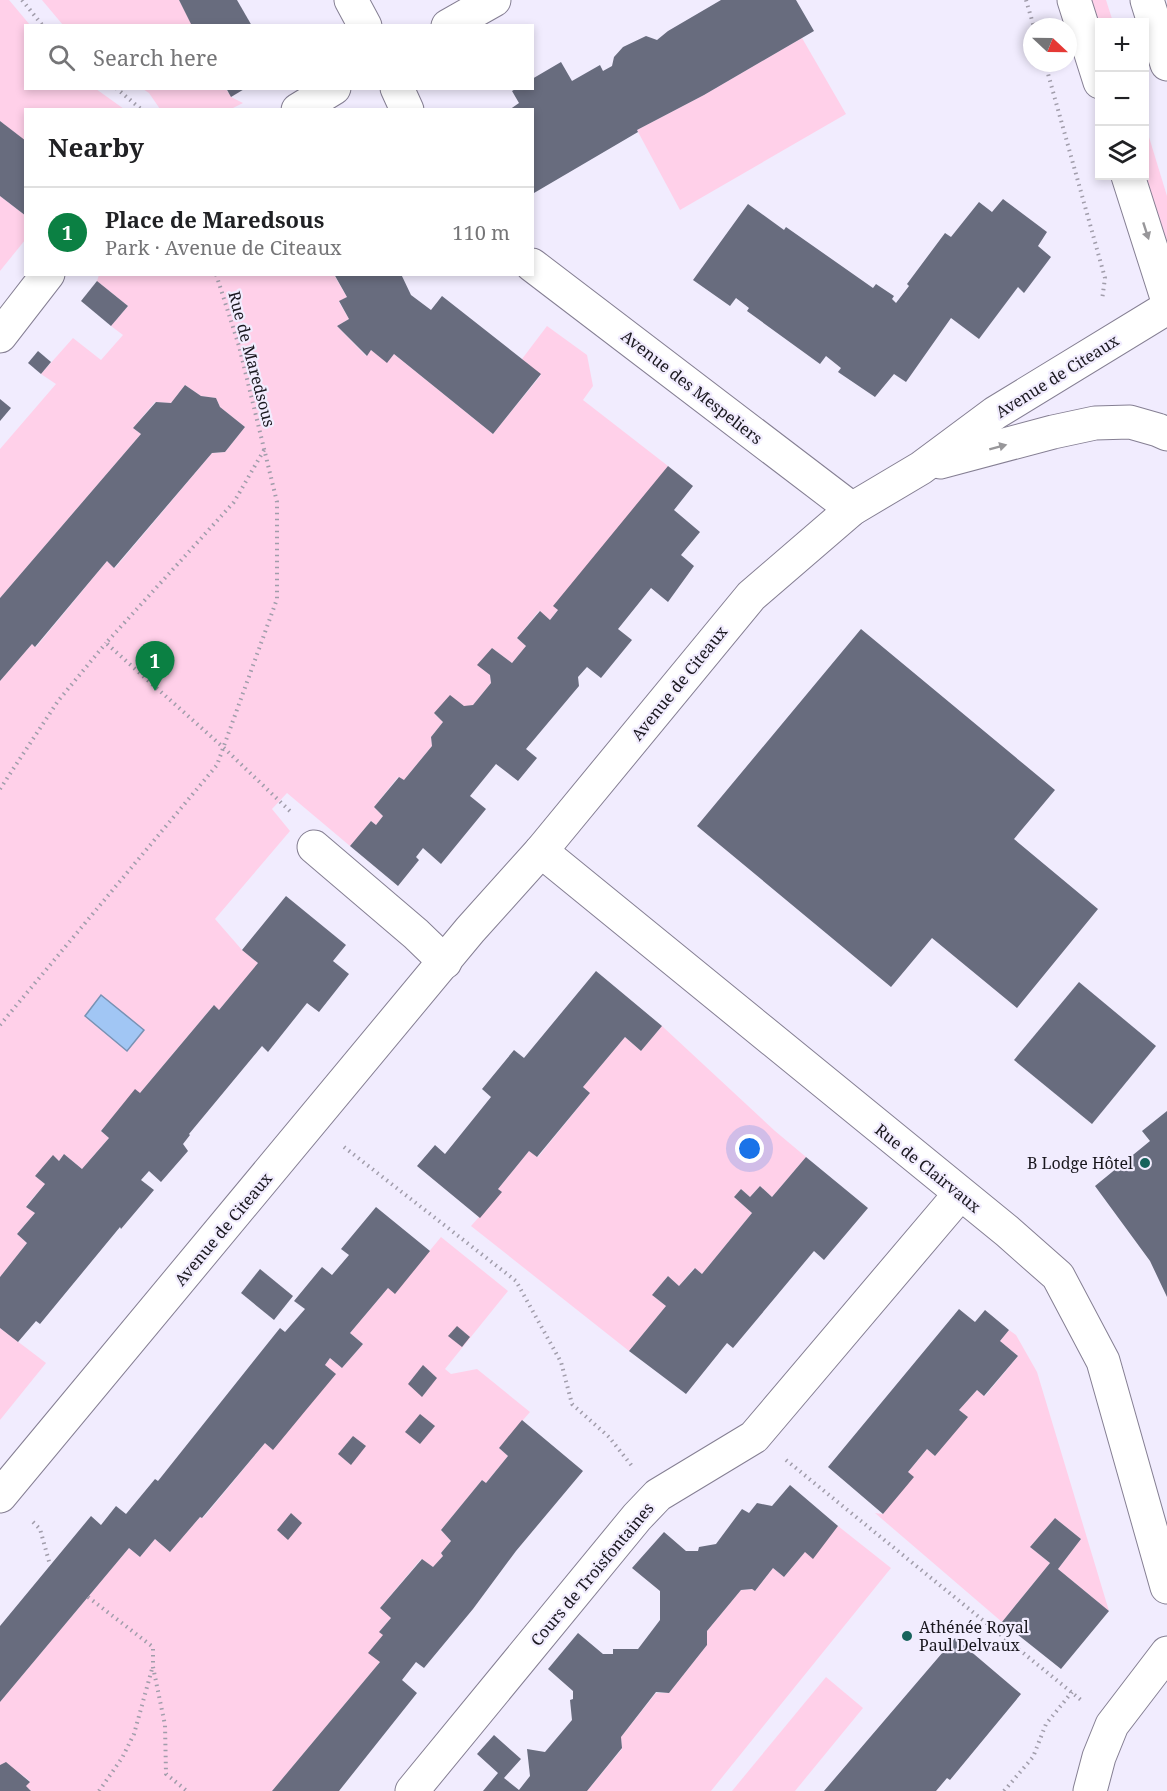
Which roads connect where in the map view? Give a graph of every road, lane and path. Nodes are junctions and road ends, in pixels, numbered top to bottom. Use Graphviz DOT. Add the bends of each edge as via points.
graph roads {
  1 [pos="22,0"];
  2 [pos="351,0"];
  3 [pos="494,0"];
  4 [pos="1026,0"];
  5 [pos="1074,0"];
  6 [pos="1147,0"];
  7 [pos="1031,18"];
  8 [pos="41,24"];
  9 [pos="364,24"];
  10 [pos="452,24"];
  11 [pos="1167,64"];
  12 [pos="1048,72"];
  13 [pos="1097,72"];
  14 [pos="119,90"];
  15 [pos="331,90"];
  16 [pos="398,90"];
  17 [pos="140,108"];
  18 [pos="301,108"];
  19 [pos="406,108"];
  20 [pos="1129,180"];
  21 [pos="534,267"];
  22 [pos="46,276"];
  23 [pos="217,276"];
  24 [pos="1167,298"];
  25 [pos="1167,308"];
  26 [pos="1101,309"];
  27 [pos="0,336"];
  28 [pos="1167,434"];
  29 [pos="264,450"];
  30 [pos="921,468"];
  31 [pos="852,509"];
  32 [pos="106,643"];
  33 [pos="224,748"];
  34 [pos="0,789"];
  35 [pos="314,847"];
  36 [pos="541,851"];
  37 [pos="445,962"];
  38 [pos="0,1025"];
  39 [pos="311,1123"];
  40 [pos="960,1194"];
  41 [pos="754,1437"];
  42 [pos="1,1492"];
  43 [pos="658,1495"];
  44 [pos="1167,1587"];
  45 [pos="88,1597"];
  46 [pos="1167,1653"];
  47 [pos="153,1667"];
  48 [pos="1072,1692"];
  49 [pos="1112,1725"];
  50 [pos="99,1791"];
  51 [pos="187,1791"];
  52 [pos="412,1791"];
  53 [pos="1004,1791"];
  54 [pos="1090,1791"];
  1 -- 8 [label="path"];
  2 -- 9 [label="street"];
  3 -- 10 [label="street"];
  4 -- 7 [label="path"];
  5 -- 13 [label="street"];
  6 -- 11 [label="street"];
  12 -- 26 [label="path" via="1105,278"];
  14 -- 17 [label="path"];
  15 -- 18 [label="street"];
  16 -- 19 [label="street"];
  20 -- 24 [label="street, one-way"];
  21 -- 31 [label="street, Avenue des Mespeliers"];
  22 -- 27 [label="street"];
  23 -- 29 [label="path, Rue de Maredsous" via="239,346"];
  25 -- 30 [label="street, Avenue de Citeaux" via="995,413"];
  30 -- 28 [label="street, Avenue de Citeaux, one-way" via="1095,423 1131,422"];
  29 -- 32 [label="path" via="234,502"];
  29 -- 33 [label="path, Rue de Maredsous" via="277,502 277,599"];
  30 -- 31 [label="street, Avenue de Citeaux"];
  31 -- 36 [label="street, Avenue de Citeaux" via="751,596"];
  32 -- 33 [label="path"];
  32 -- 34 [label="path" via="58,700"];
  33 -- 35 [label="path" via="304,824"];
  33 -- 38 [label="path, Rue de Maredsous" via="217,765"];
  35 -- 37 [label="street"];
  36 -- 37 [label="street, Avenue de Citeaux"];
  36 -- 40 [label="street, Rue de Clairvaux"];
  37 -- 39 [label="street, Avenue de Citeaux"];
  39 -- 42 [label="street, Avenue de Citeaux"];
  39 -- 43 [label="path" via="516,1281 561,1362 572,1404 609,1437"];
  40 -- 41 [label="street, Cours de Troisfontaines"];
  40 -- 44 [label="street, Rue de Clairvaux" via="1058,1276 1103,1360"];
  41 -- 43 [label="street, Cours de Troisfontaines"];
  41 -- 48 [label="path"];
  43 -- 52 [label="street, Cours de Troisfontaines"];
  45 -- 47 [label="path" via="153,1647"];
  46 -- 49 [label="street"];
  47 -- 50 [label="path" via="134,1734"];
  47 -- 51 [label="path" via="165,1725 166,1774"];
  48 -- 49 [label="path"];
  48 -- 53 [label="path" via="1046,1724 1033,1757"];
  49 -- 54 [label="street"];
}
